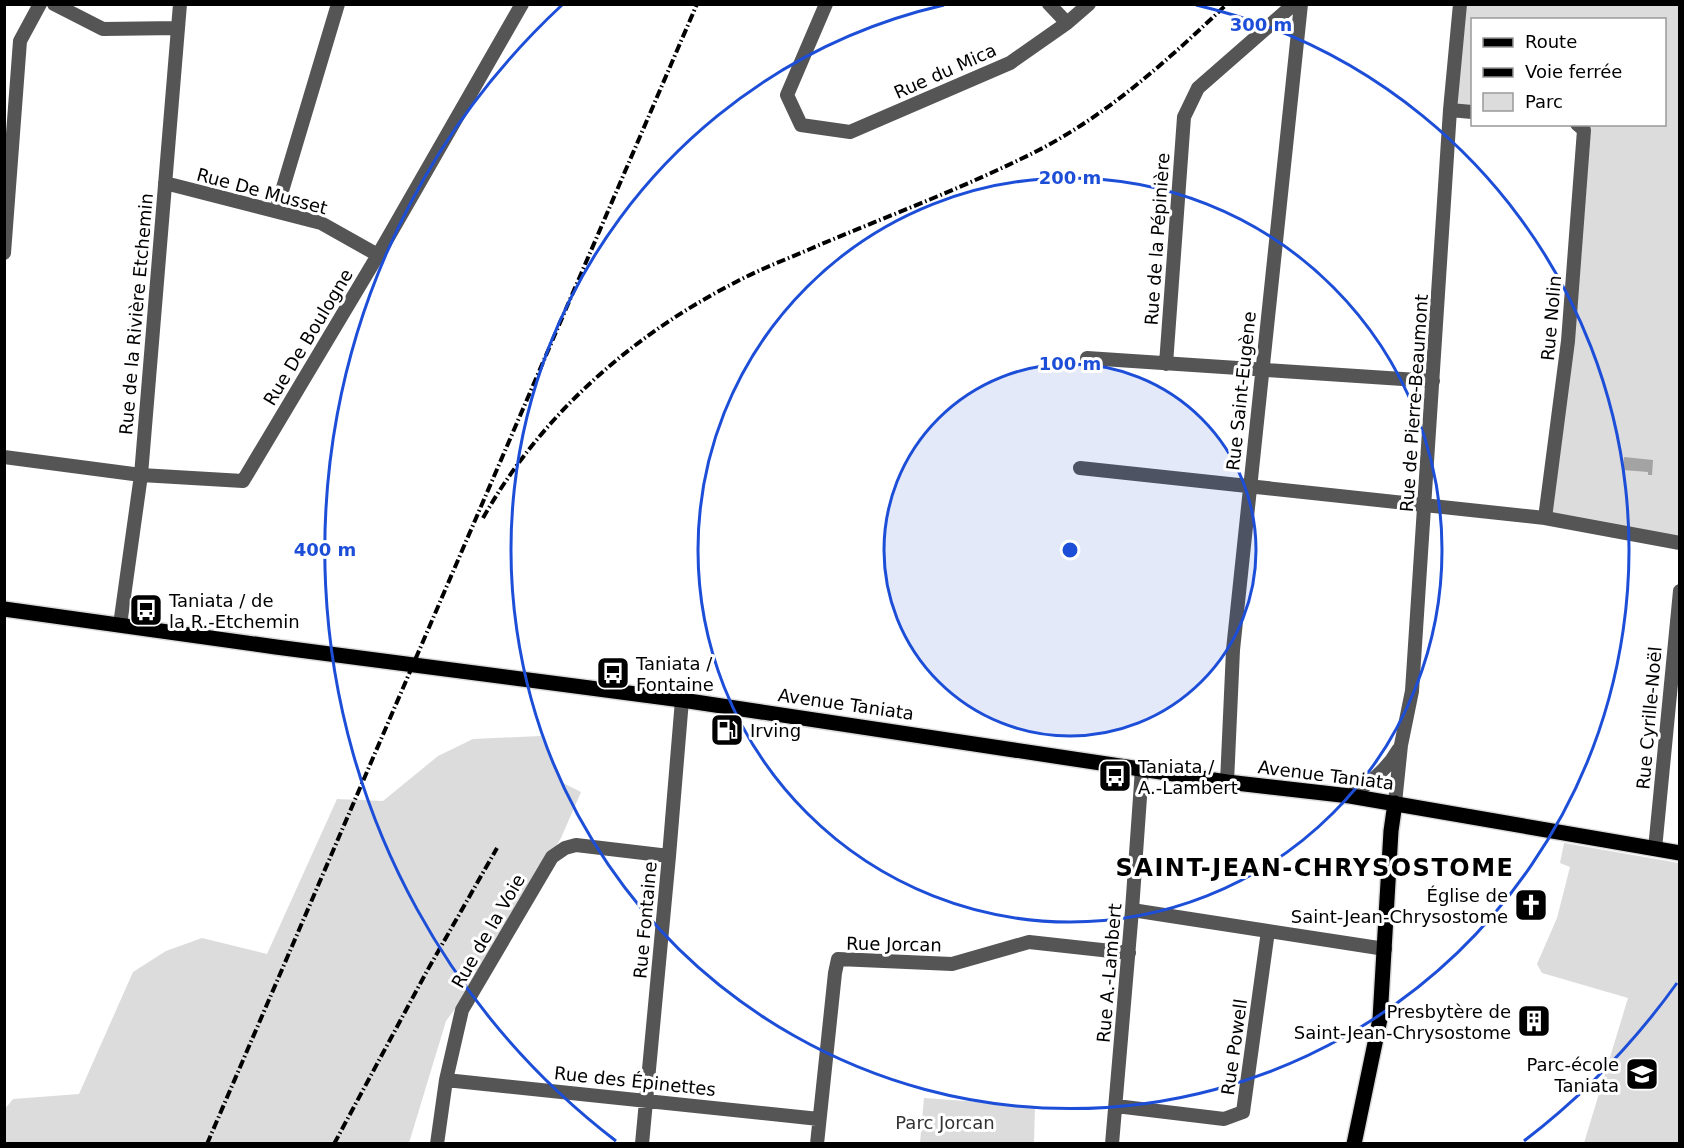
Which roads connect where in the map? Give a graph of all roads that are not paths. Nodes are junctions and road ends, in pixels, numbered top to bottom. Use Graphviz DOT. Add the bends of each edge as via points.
graph roads {
  1 [pos="40,4"];
  2 [pos="54,4"];
  3 [pos="180,4"];
  4 [pos="338,4"];
  5 [pos="522,4"];
  6 [pos="826,4"];
  7 [pos="1049,4"];
  8 [pos="1089,4"];
  9 [pos="1294,4"];
  10 [pos="1301,4"];
  11 [pos="1460,4"];
  12 [pos="1067,23"];
  13 [pos="178,28"];
  14 [pos="1450,110"];
  15 [pos="1471,112"];
  16 [pos="1579,126"];
  17 [pos="165,183"];
  18 [pos="276,211"];
  19 [pos="4,253"];
  20 [pos="378,255"];
  21 [pos="1087,358"];
  22 [pos="1166,364"];
  23 [pos="1262,369"];
  24 [pos="1433,381"];
  25 [pos="4,457"];
  26 [pos="1080,468"];
  27 [pos="141,475"];
  28 [pos="1249,487"];
  29 [pos="1425,505"];
  30 [pos="1545,518"];
  31 [pos="1680,543"];
  32 [pos="1680,591"];
  33 [pos="4,609"];
  34 [pos="120,625"];
  35 [pos="682,700"];
  36 [pos="1401,745"];
  37 [pos="1142,769"];
  38 [pos="1227,782"];
  39 [pos="1350,796"];
  40 [pos="1395,803"];
  41 [pos="1655,849"];
  42 [pos="1680,853"];
  43 [pos="669,856"];
  44 [pos="1132,910"];
  45 [pos="1268,931"];
  46 [pos="1385,949"];
  47 [pos="1129,953"];
  48 [pos="446,1080"];
  49 [pos="646,1100"];
  50 [pos="1116,1106"];
  51 [pos="819,1119"];
  52 [pos="437,1143"];
  53 [pos="642,1143"];
  54 [pos="817,1143"];
  55 [pos="1112,1143"];
  56 [pos="1354,1143"];
  1 -- 19 [label="street" via="20,41"];
  2 -- 13 [label="street" via="103,29"];
  3 -- 13 [label="street, Rue de la Rivière Etchemin"];
  4 -- 18 [label="street"];
  5 -- 20 [label="street, Rue De Boulogne"];
  6 -- 12 [label="street, Rue du Mica" via="787,95 801,125 850,132 1010,63"];
  7 -- 12 [label="street"];
  8 -- 12 [label="street, Rue du Mica"];
  9 -- 22 [label="street, Rue de la Pépinière" via="1198,88 1184,117"];
  10 -- 23 [label="street, Rue Saint-Eugène"];
  11 -- 14 [label="street, Rue de Pierre-Beaumont"];
  13 -- 17 [label="street, Rue de la Rivière Etchemin"];
  14 -- 15 [label="street"];
  14 -- 24 [label="street, Rue de Pierre-Beaumont"];
  16 -- 30 [label="street, Rue Nolin" via="1584,130 1568,341"];
  17 -- 18 [label="street, Rue De Musset"];
  17 -- 27 [label="street, Rue de la Rivière Etchemin"];
  18 -- 20 [label="street, Rue De Musset" via="321,223"];
  20 -- 27 [label="street, Rue De Boulogne" via="243,481"];
  21 -- 22 [label="street"];
  22 -- 23 [label="street"];
  23 -- 24 [label="street"];
  23 -- 28 [label="street, Rue Saint-Eugène"];
  24 -- 29 [label="street, Rue de Pierre-Beaumont"];
  25 -- 27 [label="street, Rue De Boulogne"];
  26 -- 28 [label="street"];
  27 -- 34 [label="street, Rue de la Rivière Etchemin"];
  28 -- 29 [label="street"];
  28 -- 38 [label="street, Rue Saint-Eugène" via="1233,650"];
  29 -- 30 [label="street"];
  29 -- 36 [label="street, Rue de Pierre-Beaumont" via="1412,691"];
  30 -- 31 [label="street"];
  32 -- 41 [label="street, Rue Cyrille-Noël"];
  33 -- 34 [label="main road, Avenue Taniata"];
  34 -- 35 [label="main road, Avenue Taniata"];
  35 -- 37 [label="main road, Avenue Taniata"];
  35 -- 43 [label="street, Rue Fontaine"];
  36 -- 39 [label="street" via="1392,761"];
  36 -- 40 [label="street, Rue de Pierre-Beaumont"];
  37 -- 38 [label="main road, Avenue Taniata"];
  37 -- 44 [label="street, Rue A.-Lambert"];
  38 -- 39 [label="main road, Avenue Taniata"];
  39 -- 40 [label="main road, Avenue Taniata"];
  40 -- 41 [label="main road, Avenue Taniata"];
  40 -- 46 [label="main road"];
  41 -- 42 [label="main road, Avenue Taniata"];
  43 -- 48 [label="street, Rue de la Voie" via="576,845 552,857 462,1010"];
  43 -- 49 [label="street, Rue Fontaine"];
  44 -- 45 [label="street"];
  44 -- 47 [label="street, Rue A.-Lambert"];
  45 -- 46 [label="street"];
  45 -- 50 [label="street, Rue Powell" via="1243,1112 1224,1119"];
  46 -- 56 [label="main road" via="1380,1019"];
  47 -- 50 [label="street, Rue A.-Lambert"];
  47 -- 51 [label="street, Rue Jorcan" via="1029,942 952,964 838,959"];
  48 -- 49 [label="street, Rue des Épinettes"];
  48 -- 52 [label="street, Rue de la Voie"];
  49 -- 51 [label="street, Rue des Épinettes"];
  49 -- 53 [label="street, Rue Fontaine"];
  50 -- 55 [label="street, Rue A.-Lambert"];
  51 -- 54 [label="street, Rue Jorcan"];
}
